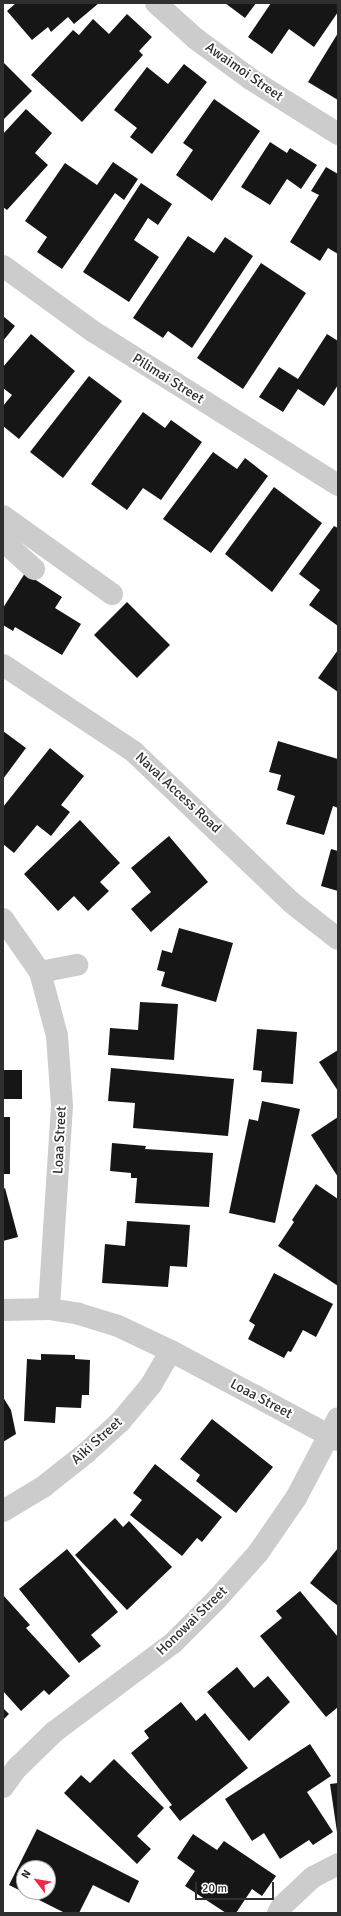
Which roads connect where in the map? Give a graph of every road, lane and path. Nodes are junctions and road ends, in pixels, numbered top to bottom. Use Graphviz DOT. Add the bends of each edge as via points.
graph roads {
  1 [pos="156,3"];
  2 [pos="338,134"];
  3 [pos="3,266"];
  4 [pos="338,485"];
  5 [pos="3,516"];
  6 [pos="3,541"];
  7 [pos="34,569"];
  8 [pos="112,594"];
  9 [pos="3,665"];
  10 [pos="3,919"];
  11 [pos="338,939"];
  12 [pos="77,965"];
  13 [pos="40,972"];
  14 [pos="49,1309"];
  15 [pos="3,1310"];
  16 [pos="171,1351"];
  17 [pos="335,1431"];
  18 [pos="3,1511"];
  19 [pos="3,1787"];
  20 [pos="338,1864"];
  21 [pos="278,1913"];
  1 -- 2 [label="street, Awaimoi Street" via="196,39 252,80"];
  3 -- 4 [label="street, Pilimai Street" via="94,332"];
  5 -- 8 [label="street"];
  6 -- 7 [label="street"];
  9 -- 11 [label="street, Naval Access Road" via="133,751 292,903"];
  10 -- 13 [label="street, Loaa Street"];
  12 -- 13 [label="street"];
  13 -- 14 [label="street, Loaa Street" via="57,1036 62,1106"];
  14 -- 15 [label="street, Loaa Street"];
  14 -- 16 [label="street, Loaa Street" via="80,1314 118,1326"];
  16 -- 17 [label="street, Loaa Street"];
  16 -- 18 [label="street, Aiki Street" via="151,1385 120,1422 86,1454 42,1487"];
  17 -- 19 [label="street, Honowai Street" via="292,1504 258,1553 217,1599 174,1643 54,1732 17,1768"];
  20 -- 21 [label="street" via="313,1877 282,1906"];
}
